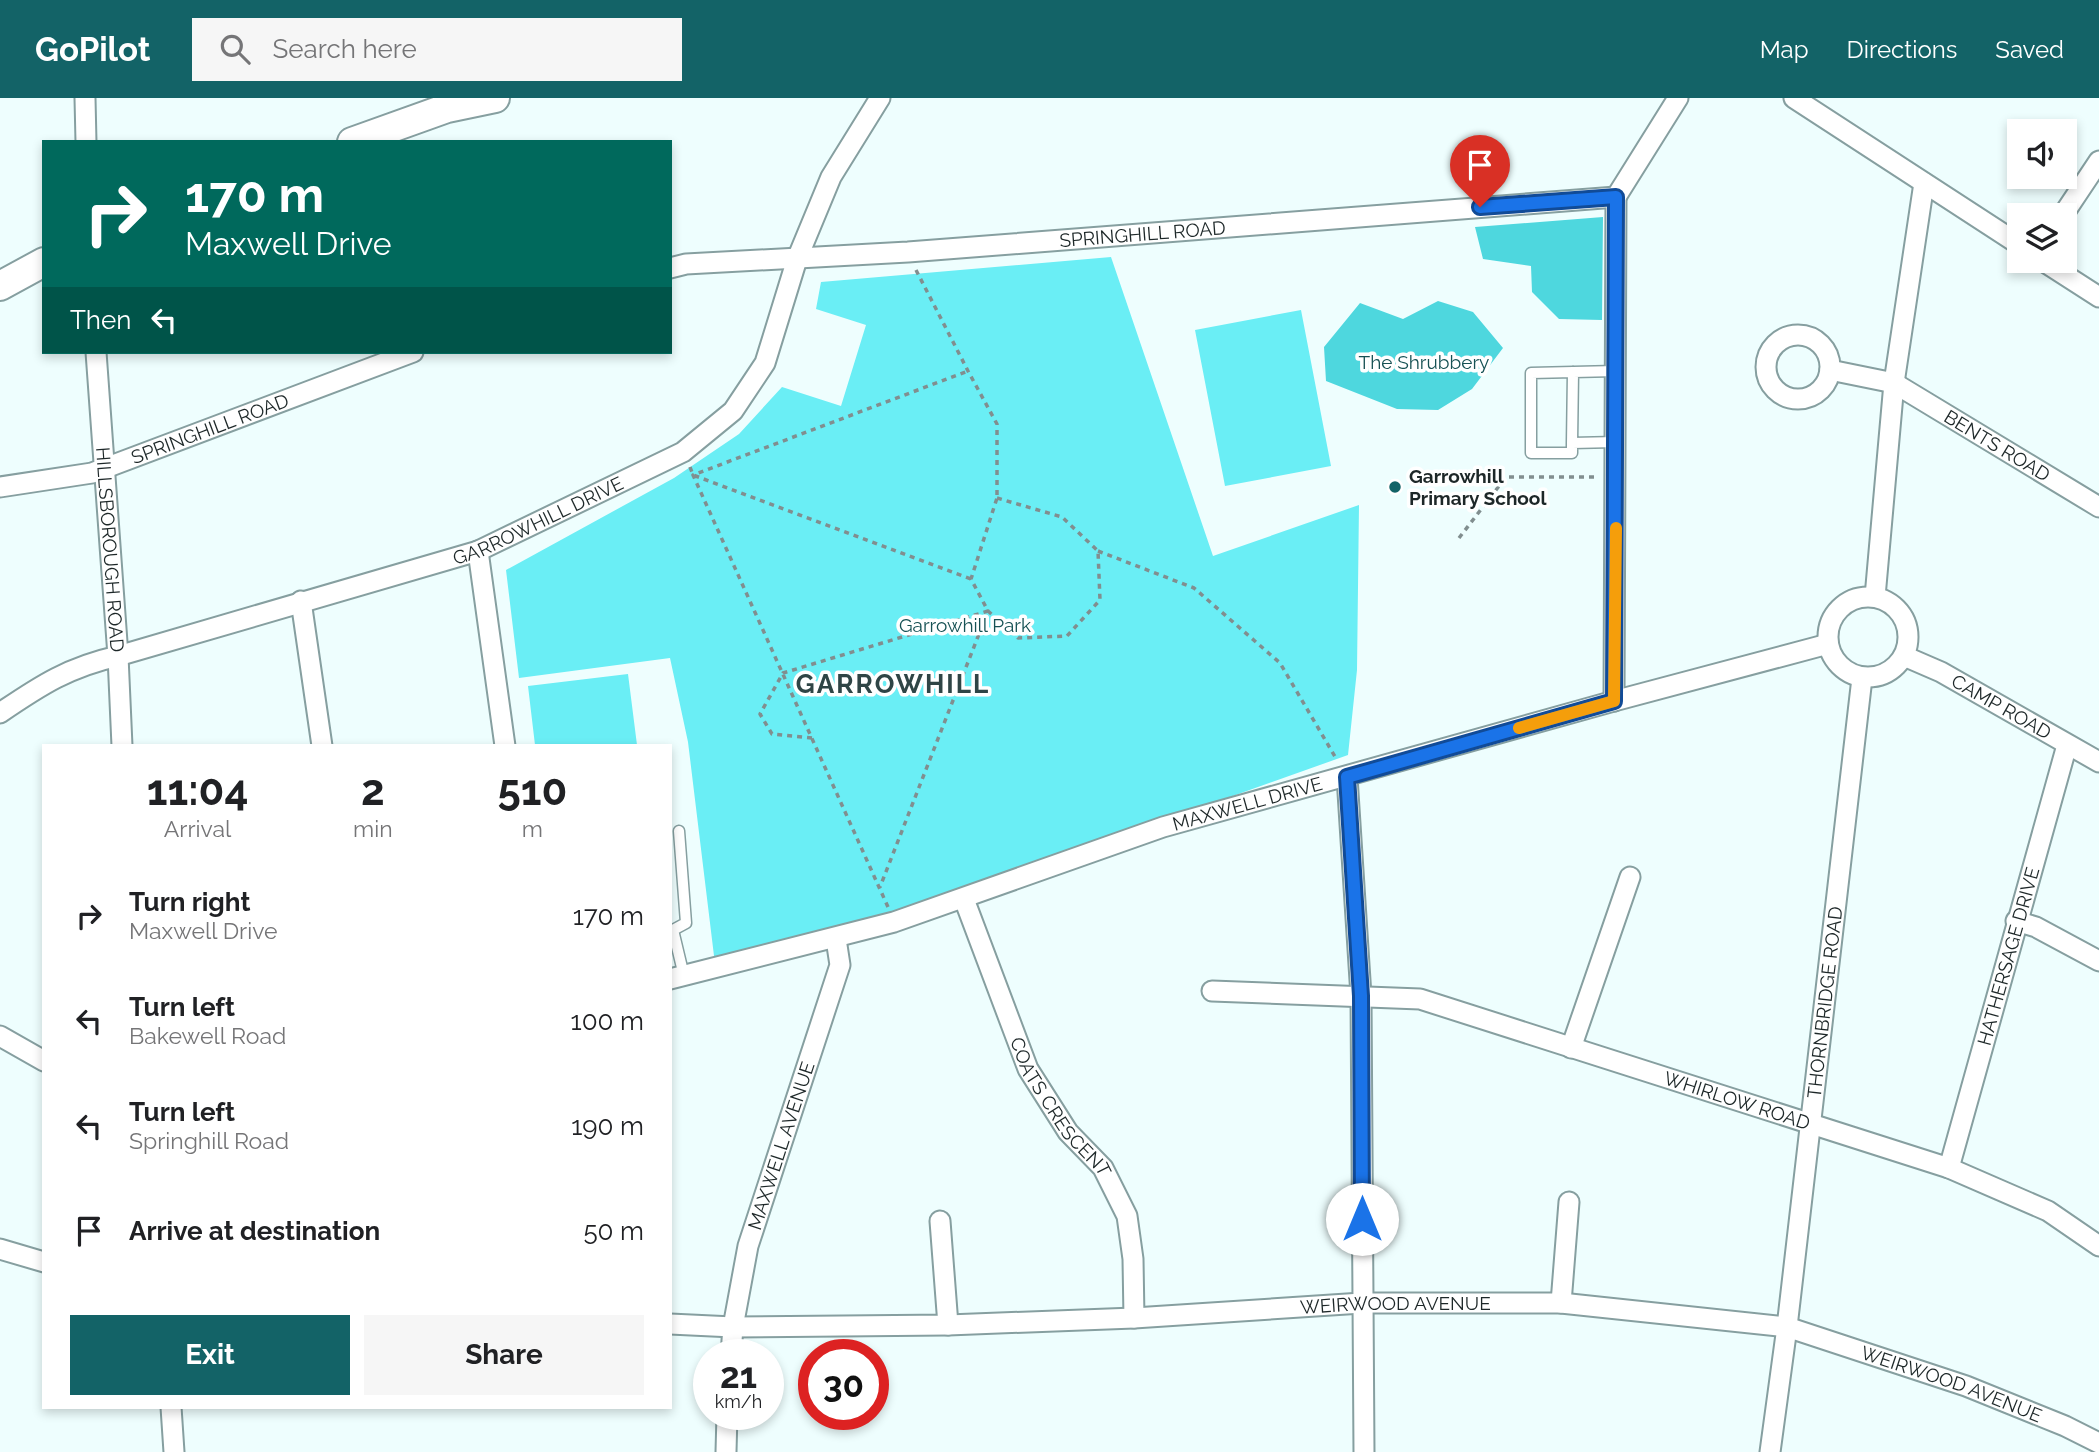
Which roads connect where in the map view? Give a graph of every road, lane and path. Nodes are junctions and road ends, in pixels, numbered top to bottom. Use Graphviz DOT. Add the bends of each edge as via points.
graph roads {
  1 [pos="85,98"];
  2 [pos="495,98"];
  3 [pos="880,98"];
  4 [pos="1678,98"];
  5 [pos="1794,98"];
  6 [pos="445,103"];
  7 [pos="86,140"];
  8 [pos="357,140"];
  9 [pos="2099,161"];
  10 [pos="1924,183"];
  11 [pos="1616,197"];
  12 [pos="2071,203"];
  13 [pos="2007,237"];
  14 [pos="908,252"];
  15 [pos="797,259"];
  16 [pos="42,263"];
  17 [pos="672,268"];
  18 [pos="2062,273"];
  19 [pos="0,286"];
  20 [pos="2099,297"];
  21 [pos="96,354"];
  22 [pos="408,354"];
  23 [pos="1830,370"];
  24 [pos="968,371"];
  25 [pos="1616,371"];
  26 [pos="1573,372"];
  27 [pos="1894,383"];
  28 [pos="1616,442"];
  29 [pos="1572,443"];
  30 [pos="683,452"];
  31 [pos="105,468"];
  32 [pos="693,475"];
  33 [pos="1616,477"];
  34 [pos="0,487"];
  35 [pos="997,498"];
  36 [pos="2099,507"];
  37 [pos="1459,538"];
  38 [pos="478,551"];
  39 [pos="1098,551"];
  40 [pos="971,579"];
  41 [pos="1875,597"];
  42 [pos="302,601"];
  43 [pos="988,611"];
  44 [pos="1828,644"];
  45 [pos="118,656"];
  46 [pos="1904,656"];
  47 [pos="783,673"];
  48 [pos="1862,677"];
  49 [pos="1614,701"];
  50 [pos="0,713"];
  51 [pos="812,738"];
  52 [pos="122,744"];
  53 [pos="322,744"];
  54 [pos="505,744"];
  55 [pos="2067,745"];
  56 [pos="2099,762"];
  57 [pos="1347,777"];
  58 [pos="678,831"];
  59 [pos="1630,877"];
  60 [pos="880,887"];
  61 [pos="964,899"];
  62 [pos="2016,921"];
  63 [pos="894,922"];
  64 [pos="836,939"];
  65 [pos="2099,961"];
  66 [pos="677,978"];
  67 [pos="1212,991"];
  68 [pos="1361,996"];
  69 [pos="0,1036"];
  70 [pos="1570,1048"];
  71 [pos="42,1061"];
  72 [pos="1811,1123"];
  73 [pos="1949,1168"];
  74 [pos="1569,1202"];
  75 [pos="940,1221"];
  76 [pos="2099,1246"];
  77 [pos="0,1249"];
  78 [pos="42,1261"];
  79 [pos="1362,1303"];
  80 [pos="1561,1303"];
  81 [pos="1135,1318"];
  82 [pos="672,1324"];
  83 [pos="948,1325"];
  84 [pos="733,1327"];
  85 [pos="1787,1327"];
  86 [pos="732,1339"];
  87 [pos="171,1409"];
  88 [pos="727,1430"];
  89 [pos="2099,1443"];
  90 [pos="174,1452"];
  91 [pos="726,1452"];
  92 [pos="1364,1452"];
  93 [pos="1770,1452"];
  1 -- 7 [label="street"];
  2 -- 6 [label="main road"];
  3 -- 15 [label="street, GARROWHILL DRIVE" via="831,177"];
  4 -- 11 [label="street"];
  5 -- 10 [label="street"];
  6 -- 8 [label="main road"];
  9 -- 12 [label="street"];
  10 -- 13 [label="street"];
  10 -- 27 [label="street"];
  11 -- 14 [label="street, SPRINGHILL ROAD"];
  11 -- 25 [label="street"];
  14 -- 15 [label="street, SPRINGHILL ROAD"];
  14 -- 24 [label="path"];
  15 -- 17 [label="street, SPRINGHILL ROAD"];
  15 -- 30 [label="street, GARROWHILL DRIVE" via="765,363 733,411"];
  16 -- 19 [label="main road"];
  18 -- 20 [label="street"];
  21 -- 31 [label="street, HILLSBOROUGH ROAD"];
  22 -- 31 [label="street, SPRINGHILL ROAD"];
  23 -- 27 [label="street, BENTS ROAD"];
  24 -- 32 [label="path"];
  24 -- 35 [label="path" via="997,424"];
  25 -- 26 [label="lane"];
  25 -- 28 [label="street"];
  26 -- 29 [label="lane"];
  26 -- 29 [label="lane" via="1531,373 1531,453 1572,453"];
  27 -- 36 [label="street, BENTS ROAD"];
  27 -- 41 [label="street"];
  28 -- 29 [label="lane"];
  28 -- 33 [label="street"];
  30 -- 32 [label="path"];
  30 -- 38 [label="street, GARROWHILL DRIVE"];
  31 -- 34 [label="street, SPRINGHILL ROAD"];
  31 -- 45 [label="street, HILLSBOROUGH ROAD"];
  32 -- 40 [label="path"];
  32 -- 47 [label="path"];
  33 -- 37 [label="path" via="1506,477"];
  33 -- 49 [label="street"];
  35 -- 39 [label="path" via="1062,517"];
  35 -- 40 [label="path"];
  38 -- 42 [label="street, GARROWHILL DRIVE"];
  38 -- 54 [label="street"];
  39 -- 43 [label="path" via="1100,600 1067,636 1018,638"];
  39 -- 57 [label="path" via="1194,588 1280,663"];
  40 -- 43 [label="path"];
  41 -- 44 [label="street" via="1849,601 1839,609 1831,619"];
  41 -- 46 [label="street" via="1904,619 1908,631"];
  42 -- 45 [label="street, GARROWHILL DRIVE"];
  42 -- 53 [label="street"];
  43 -- 47 [label="path"];
  43 -- 60 [label="path"];
  44 -- 48 [label="street" via="1839,666"];
  44 -- 49 [label="street, MAXWELL DRIVE"];
  45 -- 50 [label="street, GARROWHILL DRIVE" via="48,680"];
  45 -- 52 [label="street, HILLSBOROUGH ROAD"];
  46 -- 48 [label="street" via="1886,673"];
  46 -- 55 [label="street, CAMP ROAD" via="1941,672"];
  47 -- 51 [label="path"];
  47 -- 51 [label="path" via="760,714 772,734"];
  48 -- 72 [label="street, THORNBRIDGE ROAD"];
  49 -- 57 [label="street, MAXWELL DRIVE"];
  51 -- 60 [label="path"];
  55 -- 56 [label="street, CAMP ROAD"];
  55 -- 62 [label="street, HATHERSAGE DRIVE"];
  57 -- 61 [label="street, MAXWELL DRIVE" via="1163,827"];
  57 -- 68 [label="street"];
  58 -- 66 [label="lane" via="686,923 673,930"];
  59 -- 70 [label="street"];
  60 -- 63 [label="path"];
  61 -- 63 [label="street, MAXWELL DRIVE"];
  61 -- 81 [label="street, COATS CRESCENT" via="1028,1069 1068,1132 1103,1168 1127,1216"];
  62 -- 65 [label="street"];
  62 -- 73 [label="street, HATHERSAGE DRIVE"];
  63 -- 64 [label="street, MAXWELL DRIVE"];
  64 -- 66 [label="street, MAXWELL DRIVE"];
  64 -- 84 [label="street, MAXWELL AVENUE" via="839,965 748,1246"];
  67 -- 68 [label="street, WHIRLOW ROAD"];
  68 -- 70 [label="street, WHIRLOW ROAD" via="1420,999"];
  68 -- 79 [label="street"];
  69 -- 71 [label="street"];
  70 -- 72 [label="street, WHIRLOW ROAD"];
  72 -- 73 [label="street, WHIRLOW ROAD"];
  72 -- 85 [label="street, THORNBRIDGE ROAD"];
  73 -- 76 [label="street, WHIRLOW ROAD" via="2048,1211"];
  74 -- 80 [label="street"];
  75 -- 83 [label="street"];
  77 -- 78 [label="street"];
  79 -- 80 [label="street, WEIRWOOD AVENUE"];
  79 -- 81 [label="street, WEIRWOOD AVENUE"];
  79 -- 92 [label="street"];
  80 -- 85 [label="street, WEIRWOOD AVENUE"];
  81 -- 83 [label="street, WEIRWOOD AVENUE"];
  82 -- 84 [label="street, WEIRWOOD AVENUE"];
  83 -- 84 [label="street, WEIRWOOD AVENUE"];
  84 -- 86 [label="street, MAXWELL AVENUE"];
  85 -- 89 [label="street, WEIRWOOD AVENUE" via="1966,1386"];
  85 -- 93 [label="street, THORNBRIDGE ROAD"];
  87 -- 90 [label="street"];
  88 -- 91 [label="street"];
}
